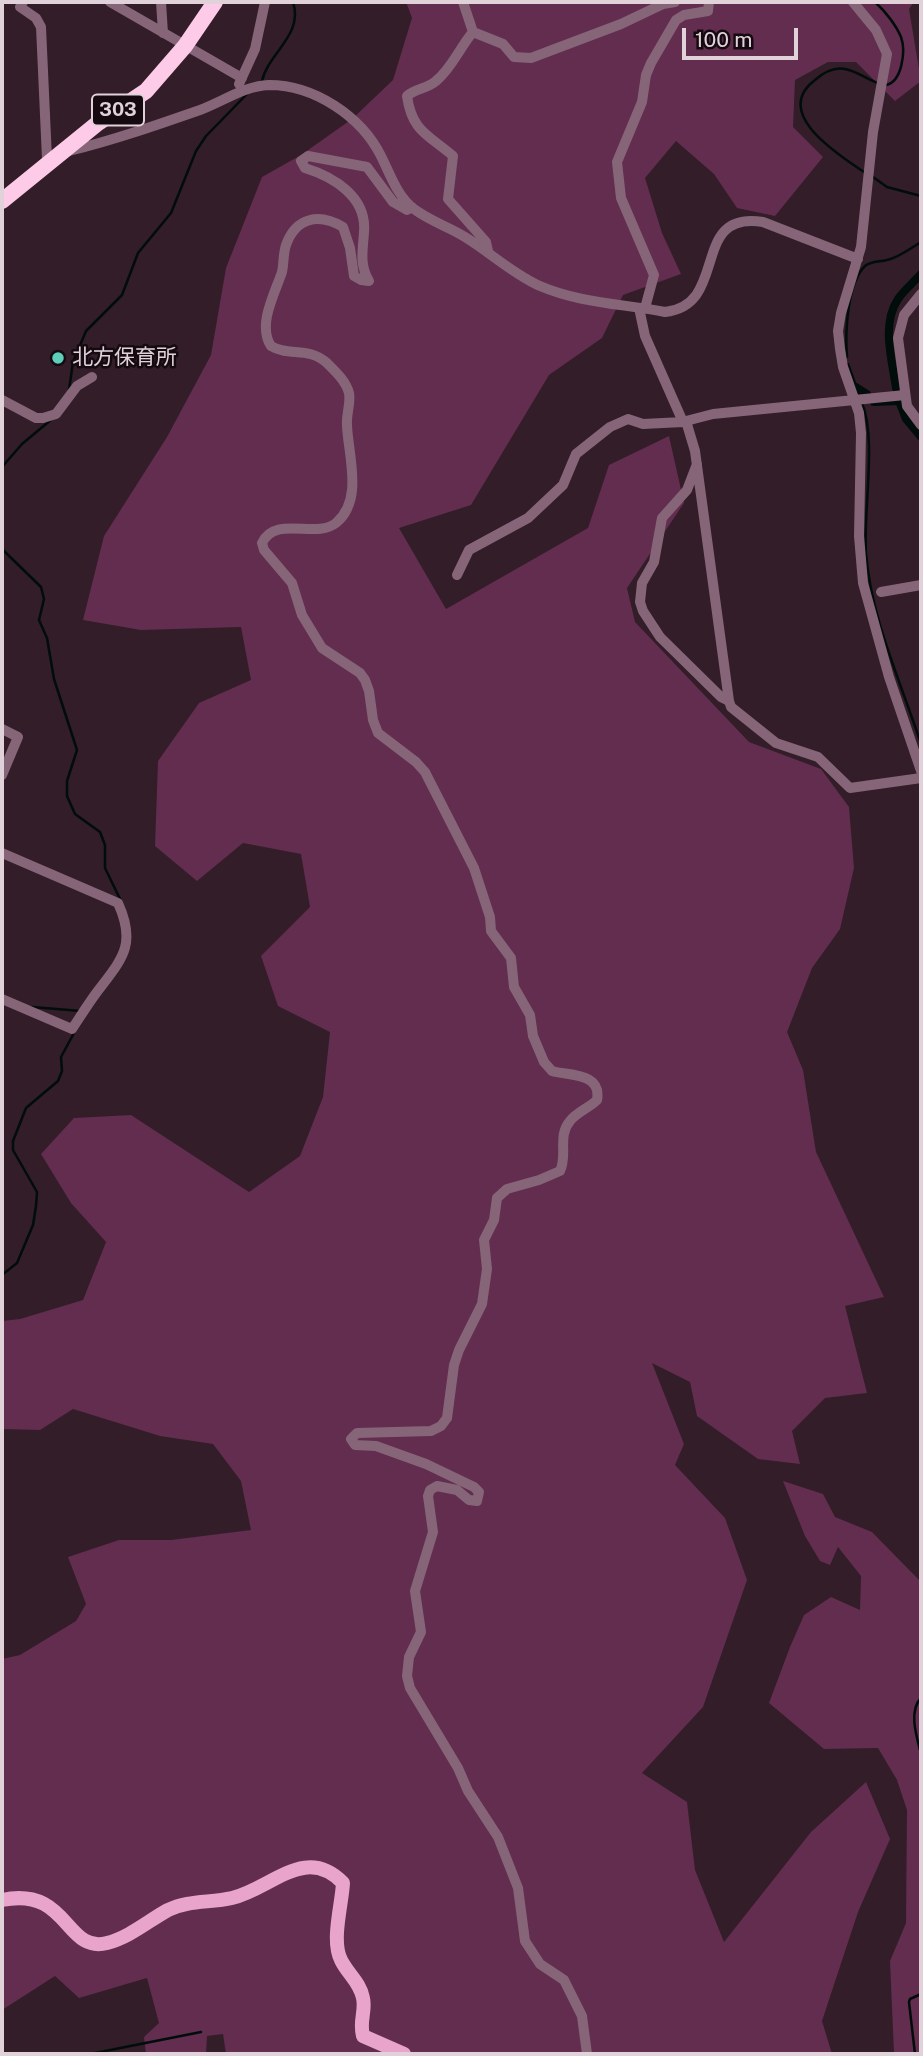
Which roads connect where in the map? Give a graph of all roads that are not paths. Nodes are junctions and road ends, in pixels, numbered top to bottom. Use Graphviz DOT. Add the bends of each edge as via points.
graph roads {
  1 [pos="23,2"];
  2 [pos="110,2"];
  3 [pos="161,2"];
  4 [pos="215,2"];
  5 [pos="265,2"];
  6 [pos="463,2"];
  7 [pos="674,2"];
  8 [pos="709,2"];
  9 [pos="853,2"];
  10 [pos="473,32"];
  11 [pos="163,33"];
  12 [pos="186,46"];
  13 [pos="242,78"];
  14 [pos="236,93"];
  15 [pos="66,151"];
  16 [pos="50,163"];
  17 [pos="2,201"];
  18 [pos="412,207"];
  19 [pos="488,251"];
  20 [pos="858,259"];
  21 [pos="921,294"];
  22 [pos="642,308"];
  23 [pos="92,377"];
  24 [pos="905,394"];
  25 [pos="853,399"];
  26 [pos="2,400"];
  27 [pos="685,421"];
  28 [pos="921,425"];
  29 [pos="697,464"];
  30 [pos="457,575"];
  31 [pos="921,585"];
  32 [pos="881,592"];
  33 [pos="729,701"];
  34 [pos="2,729"];
  35 [pos="921,771"];
  36 [pos="2,775"];
  37 [pos="921,778"];
  38 [pos="2,853"];
  39 [pos="2,999"];
  40 [pos="2,1900"];
  41 [pos="404,2054"];
  42 [pos="587,2054"];
  1 -- 16 [label="street" via="20,7 41,27"];
  2 -- 11 [label="street"];
  3 -- 11 [label="street"];
  4 -- 12 [label="highway, 303"];
  5 -- 13 [label="street"];
  6 -- 10 [label="street"];
  7 -- 10 [label="street" via="531,58 514,57 503,44"];
  8 -- 22 [label="street" via="708,11 676,20 651,63 642,102 617,162 621,198 654,275"];
  9 -- 20 [label="street" via="876,30 887,54"];
  10 -- 19 [label="street" via="439,80 407,96 417,126 453,156 447,199 486,242"];
  11 -- 12 [label="street"];
  12 -- 13 [label="street"];
  12 -- 15 [label="highway, 303" via="146,91"];
  13 -- 14 [label="street"];
  14 -- 15 [label="street" via="132,135"];
  14 -- 18 [label="street" via="272,85 322,97 374,143 395,186"];
  15 -- 16 [label="highway, 303"];
  16 -- 17 [label="highway, 303"];
  18 -- 19 [label="street"];
  18 -- 42 [label="street" via="407,210 393,202 367,167 308,156 301,161 305,168 326,175 354,197 364,224 362,268 369,281 354,276 343,227 326,219 306,220 293,230 286,244 266,332 277,349 311,353 345,383 350,401 346,422 353,488 337,522 326,528 271,533 262,543 292,583 302,615 323,648 365,680 378,733 425,772 474,869 491,931 510,958 514,987 530,1015 544,1062 552,1071 580,1075 597,1090 597,1100 565,1129 560,1171 507,1189 497,1198 494,1220 484,1240 487,1269 482,1304 459,1350 450,1407 441,1426 431,1431 357,1433 351,1439 355,1445 376,1446 426,1464 479,1492 477,1501 457,1490 437,1486 430,1490 433,1532 415,1591 421,1632 409,1657 407,1676 498,1837 517,1888 524,1941 540,1964 564,1980 582,2016"];
  19 -- 22 [label="street" via="512,271 559,294"];
  20 -- 22 [label="street" via="763,222 737,222 718,241 693,302 677,311"];
  20 -- 25 [label="street" via="838,331"];
  21 -- 24 [label="street" via="900,326"];
  22 -- 27 [label="street" via="645,336"];
  23 -- 26 [label="street" via="77,386 56,414 43,418"];
  24 -- 25 [label="street"];
  24 -- 28 [label="street" via="907,406"];
  25 -- 27 [label="street"];
  25 -- 35 [label="street" via="861,433 863,583"];
  27 -- 29 [label="street"];
  27 -- 30 [label="street" via="643,424 628,419 602,433 576,454 566,480 550,498 522,522 469,550"];
  29 -- 33 [label="street"];
  29 -- 33 [label="street" via="687,490 662,518 640,602 660,637"];
  31 -- 32 [label="street"];
  33 -- 37 [label="street" via="776,743 818,757 850,788"];
  34 -- 36 [label="street" via="18,737"];
  38 -- 39 [label="street" via="118,903 127,931 126,950 117,969 72,1029"];
  40 -- 41 [label="main road" via="32,1898 51,1906 83,1942 92,1945 128,1935 185,1904 233,1898 280,1875 320,1867 343,1883 336,1946 363,1996 363,2036"];
}
